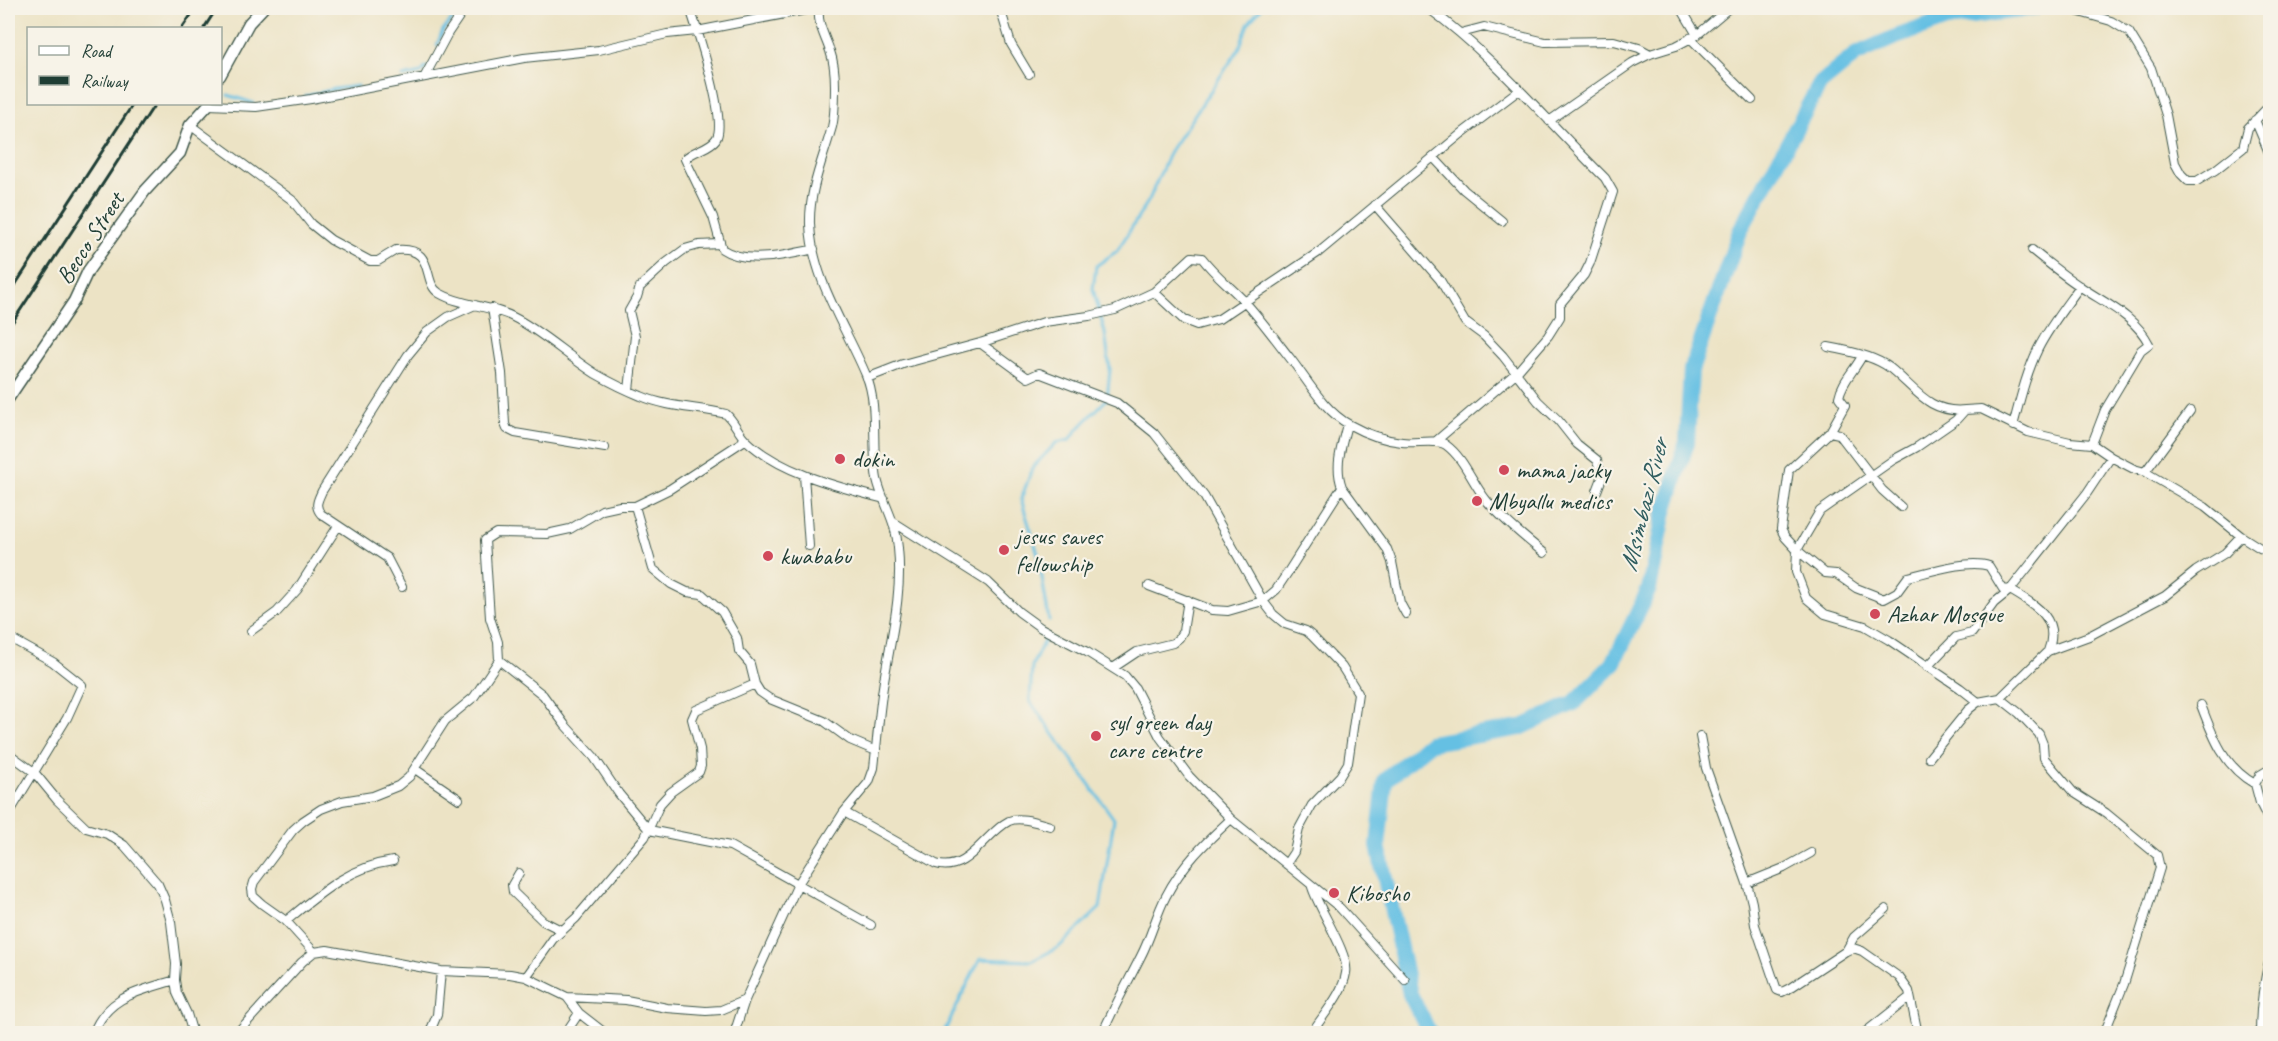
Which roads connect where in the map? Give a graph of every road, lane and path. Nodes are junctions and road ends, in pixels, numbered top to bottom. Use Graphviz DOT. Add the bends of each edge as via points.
graph roads {
  1 [pos="263,8"];
  2 [pos="465,8"];
  3 [pos="690,8"];
  4 [pos="817,8"];
  5 [pos="1000,8"];
  6 [pos="1428,8"];
  7 [pos="1681,8"];
  8 [pos="1728,8"];
  9 [pos="2076,11"];
  10 [pos="697,31"];
  11 [pos="1461,33"];
  12 [pos="1693,37"];
  13 [pos="1650,54"];
  14 [pos="222,72"];
  15 [pos="1029,74"];
  16 [pos="425,76"];
  17 [pos="1519,90"];
  18 [pos="1752,100"];
  19 [pos="208,105"];
  20 [pos="222,105"];
  21 [pos="2271,105"];
  22 [pos="2254,120"];
  23 [pos="1549,121"];
  24 [pos="190,125"];
  25 [pos="2271,155"];
  26 [pos="1434,158"];
  27 [pos="1375,205"];
  28 [pos="1502,222"];
  29 [pos="719,244"];
  30 [pos="814,249"];
  31 [pos="2032,250"];
  32 [pos="2080,286"];
  33 [pos="1154,292"];
  34 [pos="1244,301"];
  35 [pos="475,305"];
  36 [pos="492,308"];
  37 [pos="980,343"];
  38 [pos="1828,347"];
  39 [pos="1862,356"];
  40 [pos="1517,372"];
  41 [pos="867,378"];
  42 [pos="629,390"];
  43 [pos="8,399"];
  44 [pos="1965,410"];
  45 [pos="2190,411"];
  46 [pos="1347,424"];
  47 [pos="2013,426"];
  48 [pos="1830,432"];
  49 [pos="745,440"];
  50 [pos="1436,441"];
  51 [pos="2092,444"];
  52 [pos="605,448"];
  53 [pos="2111,457"];
  54 [pos="2145,472"];
  55 [pos="804,475"];
  56 [pos="1870,476"];
  57 [pos="1342,487"];
  58 [pos="1598,491"];
  59 [pos="884,499"];
  60 [pos="635,506"];
  61 [pos="1901,507"];
  62 [pos="894,522"];
  63 [pos="338,526"];
  64 [pos="2241,536"];
  65 [pos="809,546"];
  66 [pos="1797,550"];
  67 [pos="2271,552"];
  68 [pos="1544,553"];
  69 [pos="1149,586"];
  70 [pos="402,587"];
  71 [pos="2010,590"];
  72 [pos="1188,600"];
  73 [pos="1263,601"];
  74 [pos="1406,614"];
  75 [pos="251,631"];
  76 [pos="8,637"];
  77 [pos="2048,651"];
  78 [pos="499,660"];
  79 [pos="1926,667"];
  80 [pos="1113,668"];
  81 [pos="755,684"];
  82 [pos="2000,698"];
  83 [pos="1978,702"];
  84 [pos="2201,705"];
  85 [pos="1700,736"];
  86 [pos="876,751"];
  87 [pos="8,753"];
  88 [pos="1929,758"];
  89 [pos="415,769"];
  90 [pos="2271,769"];
  91 [pos="34,772"];
  92 [pos="2255,784"];
  93 [pos="459,799"];
  94 [pos="844,812"];
  95 [pos="8,815"];
  96 [pos="1231,819"];
  97 [pos="2271,823"];
  98 [pos="1050,826"];
  99 [pos="649,830"];
  100 [pos="1811,853"];
  101 [pos="393,861"];
  102 [pos="1286,864"];
  103 [pos="519,873"];
  104 [pos="1747,883"];
  105 [pos="798,885"];
  106 [pos="1311,887"];
  107 [pos="1886,909"];
  108 [pos="286,921"];
  109 [pos="871,925"];
  110 [pos="561,930"];
  111 [pos="1846,951"];
  112 [pos="314,952"];
  113 [pos="2271,958"];
  114 [pos="441,971"];
  115 [pos="526,977"];
  116 [pos="175,980"];
  117 [pos="1405,981"];
  118 [pos="567,997"];
  119 [pos="1910,997"];
  120 [pos="745,1000"];
  121 [pos="579,1013"];
  122 [pos="93,1034"];
  123 [pos="193,1034"];
  124 [pos="236,1034"];
  125 [pos="429,1034"];
  126 [pos="566,1034"];
  127 [pos="606,1034"];
  128 [pos="734,1034"];
  129 [pos="1101,1034"];
  130 [pos="1311,1034"];
  131 [pos="1863,1034"];
  132 [pos="1918,1034"];
  133 [pos="2104,1034"];
  134 [pos="2260,1034"];
  1 -- 14 [label="street" via="249,23"];
  2 -- 16 [label="street"];
  3 -- 10 [label="street"];
  4 -- 10 [label="street"];
  4 -- 30 [label="street" via="832,56 835,87 833,124 811,206"];
  5 -- 15 [label="street" via="1011,44"];
  6 -- 11 [label="street"];
  7 -- 12 [label="street"];
  8 -- 12 [label="street"];
  9 -- 22 [label="street" via="2111,21 2129,32 2151,68 2166,115 2175,163 2188,181 2198,181 2243,148"];
  10 -- 16 [label="street"];
  10 -- 29 [label="street" via="715,94 719,131 716,140 685,159 713,217"];
  11 -- 13 [label="street" via="1484,27 1545,42 1614,41"];
  11 -- 17 [label="street"];
  12 -- 13 [label="street"];
  12 -- 18 [label="street"];
  13 -- 23 [label="street" via="1611,76"];
  16 -- 20 [label="street" via="256,107"];
  17 -- 23 [label="street"];
  17 -- 26 [label="street"];
  19 -- 24 [label="street, Becco Street"];
  21 -- 22 [label="street"];
  22 -- 25 [label="street"];
  23 -- 40 [label="street" via="1605,177 1613,192 1584,275 1560,304 1560,317 1548,336"];
  24 -- 35 [label="street" via="292,200 311,224 331,240 370,261 378,261 396,250 414,252 428,266 432,285 438,292"];
  24 -- 43 [label="street, Becco Street" via="180,153 145,191 88,271 74,301"];
  26 -- 27 [label="street"];
  26 -- 28 [label="street"];
  27 -- 34 [label="street" via="1319,252"];
  27 -- 40 [label="street" via="1440,280 1466,322"];
  29 -- 30 [label="street" via="729,254 755,257"];
  29 -- 42 [label="street" via="685,249 639,287 629,311 635,336"];
  30 -- 41 [label="street" via="837,317"];
  31 -- 32 [label="street"];
  32 -- 47 [label="street" via="2039,347"];
  32 -- 51 [label="street" via="2128,317 2149,344 2141,350 2105,410"];
  33 -- 34 [label="street" via="1176,315 1197,325 1219,319"];
  33 -- 34 [label="street" via="1192,257 1202,258"];
  33 -- 37 [label="street" via="1115,310 1044,322"];
  34 -- 46 [label="street" via="1317,396"];
  35 -- 36 [label="street"];
  35 -- 63 [label="street" via="427,332 408,355 334,471 317,509"];
  36 -- 42 [label="street" via="536,330 596,374"];
  36 -- 52 [label="street" via="507,429"];
  37 -- 41 [label="street" via="924,357"];
  37 -- 73 [label="street" via="1028,378 1039,373 1117,403 1154,433 1195,482"];
  38 -- 39 [label="street"];
  39 -- 44 [label="street" via="1889,368 1929,404"];
  39 -- 48 [label="street" via="1841,387 1839,397 1845,405"];
  40 -- 50 [label="street"];
  40 -- 58 [label="street" via="1577,444 1597,460 1602,478"];
  41 -- 59 [label="street" via="878,479"];
  42 -- 49 [label="street" via="673,407 726,414"];
  44 -- 47 [label="street" via="1981,409"];
  44 -- 56 [label="street" via="1956,420"];
  45 -- 54 [label="street"];
  46 -- 50 [label="street" via="1390,441"];
  46 -- 57 [label="street" via="1338,474"];
  47 -- 51 [label="street"];
  48 -- 56 [label="street" via="1839,434"];
  48 -- 66 [label="street" via="1789,470 1781,529"];
  49 -- 55 [label="street"];
  49 -- 60 [label="street" via="670,489"];
  50 -- 68 [label="street" via="1452,450 1494,508"];
  51 -- 53 [label="street"];
  53 -- 54 [label="street"];
  53 -- 71 [label="street"];
  54 -- 64 [label="street" via="2205,507"];
  55 -- 59 [label="street"];
  55 -- 65 [label="street"];
  56 -- 61 [label="street"];
  56 -- 66 [label="street" via="1820,511"];
  57 -- 73 [label="street" via="1276,590"];
  57 -- 74 [label="street" via="1387,549"];
  59 -- 62 [label="street"];
  60 -- 78 [label="street" via="602,510 570,529 547,534 496,533 485,540 490,618"];
  60 -- 81 [label="street" via="653,569 670,584 702,594 722,612 750,664"];
  62 -- 80 [label="street" via="988,582 1041,628"];
  62 -- 86 [label="street" via="898,591"];
  63 -- 70 [label="street" via="387,558"];
  63 -- 75 [label="street" via="297,591"];
  64 -- 67 [label="street"];
  64 -- 77 [label="street" via="2224,554 2165,596 2108,627"];
  66 -- 71 [label="street" via="1825,573 1836,574 1856,588 1884,599 1897,592 1908,576 1983,564 1993,571 2003,589"];
  66 -- 79 [label="street" via="1796,572 1806,598 1825,614 1881,635"];
  69 -- 72 [label="street"];
  71 -- 77 [label="street" via="2039,609 2051,625"];
  71 -- 79 [label="street" via="1994,603 1972,633 1956,637"];
  72 -- 73 [label="street" via="1212,610 1228,611"];
  72 -- 80 [label="street" via="1179,638 1137,652"];
  73 -- 102 [label="street" via="1285,624 1312,636 1342,667 1358,693 1348,763 1309,811"];
  76 -- 91 [label="street" via="53,662 82,685"];
  77 -- 82 [label="street"];
  78 -- 89 [label="street" via="474,697 445,721"];
  78 -- 99 [label="street" via="543,695"];
  79 -- 83 [label="street"];
  80 -- 96 [label="street" via="1135,688 1160,737 1189,776"];
  81 -- 86 [label="street" via="770,699 824,720 850,740"];
  81 -- 99 [label="street" via="696,710 692,719 700,749 699,772 660,804"];
  82 -- 83 [label="street"];
  82 -- 133 [label="street" via="2038,734 2044,758 2073,792 2106,813 2160,861 2124,984"];
  83 -- 88 [label="street"];
  84 -- 92 [label="street" via="2214,741 2225,758"];
  85 -- 104 [label="street" via="1706,768"];
  86 -- 94 [label="street" via="871,777"];
  87 -- 91 [label="street"];
  89 -- 93 [label="street"];
  89 -- 108 [label="street" via="398,786 321,809 293,830 252,889 253,896"];
  90 -- 92 [label="street" via="2260,775"];
  91 -- 95 [label="street"];
  91 -- 116 [label="street" via="86,828 107,834 124,845 158,884 171,921"];
  92 -- 97 [label="street"];
  94 -- 98 [label="street" via="945,867 977,850 1009,821 1019,819"];
  94 -- 105 [label="street"];
  96 -- 102 [label="street"];
  96 -- 129 [label="street" via="1179,873"];
  99 -- 105 [label="street" via="730,846"];
  99 -- 110 [label="street" via="576,918"];
  100 -- 104 [label="street"];
  101 -- 108 [label="street" via="357,869"];
  102 -- 106 [label="street"];
  103 -- 110 [label="street" via="512,885 513,892 543,921"];
  104 -- 111 [label="street" via="1755,925 1777,990 1790,988"];
  105 -- 109 [label="street"];
  105 -- 120 [label="street"];
  106 -- 117 [label="street" via="1340,908"];
  106 -- 130 [label="street" via="1343,954 1347,973"];
  107 -- 111 [label="street" via="1854,937"];
  108 -- 112 [label="street"];
  110 -- 115 [label="street"];
  111 -- 119 [label="street" via="1862,951 1899,977"];
  112 -- 114 [label="street" via="327,950"];
  112 -- 124 [label="street"];
  113 -- 134 [label="street" via="2263,983"];
  114 -- 115 [label="street"];
  114 -- 125 [label="street" via="437,1015"];
  115 -- 118 [label="street"];
  116 -- 122 [label="street" via="119,1000 99,1018"];
  116 -- 123 [label="street"];
  118 -- 120 [label="street" via="706,1011 721,1010"];
  118 -- 121 [label="street"];
  119 -- 131 [label="street"];
  119 -- 132 [label="street"];
  120 -- 128 [label="street"];
  121 -- 126 [label="street"];
  121 -- 127 [label="street"];
}
